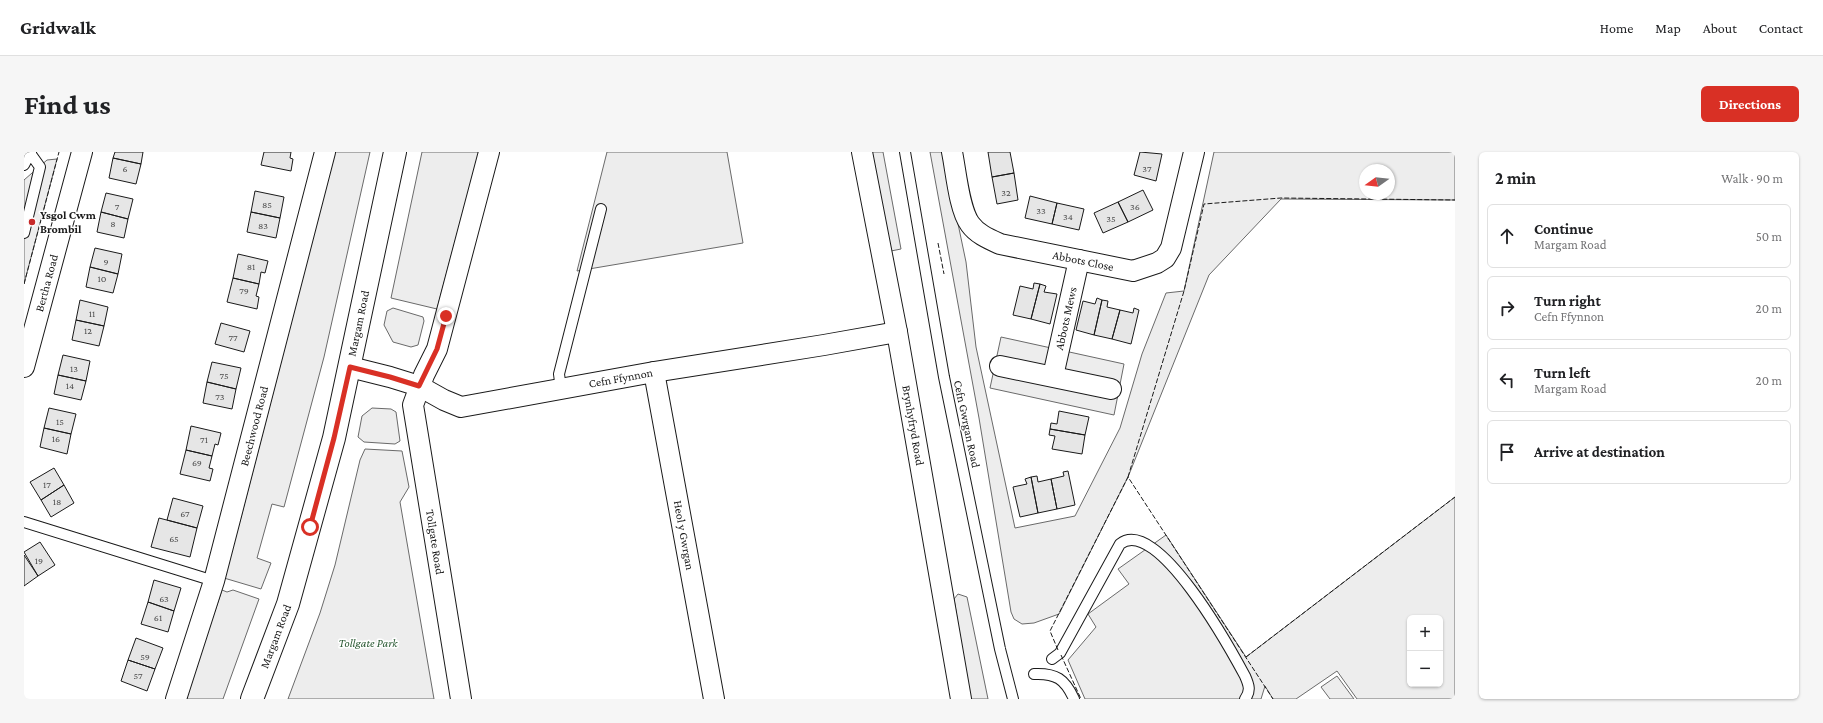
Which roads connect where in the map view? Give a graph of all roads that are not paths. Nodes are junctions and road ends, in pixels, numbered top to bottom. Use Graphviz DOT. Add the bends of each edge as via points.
graph roads {
  1 [pos="30,152"];
  2 [pos="82,152"];
  3 [pos="325,152"];
  4 [pos="395,152"];
  5 [pos="489,152"];
  6 [pos="862,152"];
  7 [pos="904,152"];
  8 [pos="952,152"];
  9 [pos="1194,152"];
  10 [pos="24,165"];
  11 [pos="601,209"];
  12 [pos="24,233"];
  13 [pos="1079,260"];
  14 [pos="897,332"];
  15 [pos="1000,366"];
  16 [pos="24,367"];
  17 [pos="350,367"];
  18 [pos="654,372"];
  19 [pos="1053,376"];
  20 [pos="419,386"];
  21 [pos="560,389"];
  22 [pos="1111,389"];
  23 [pos="24,522"];
  24 [pos="214,581"];
  25 [pos="1052,659"];
  26 [pos="1034,674"];
  27 [pos="176,699"];
  28 [pos="252,699"];
  29 [pos="461,699"];
  30 [pos="714,699"];
  31 [pos="961,699"];
  32 [pos="1013,699"];
  33 [pos="1074,699"];
  34 [pos="1244,699"];
  1 -- 10 [label="lane"];
  1 -- 12 [label="lane" via="40,167"];
  2 -- 16 [label="street, Bertha Road"];
  3 -- 24 [label="street, Beechwood Road"];
  4 -- 17 [label="main road, Margam Road"];
  5 -- 20 [label="street" via="437,349"];
  6 -- 14 [label="street, Brynhyfryd Road"];
  7 -- 32 [label="lane, Cefn Gwrgan Road" via="944,377 1000,649"];
  8 -- 13 [label="street, Abbots Close" via="964,212 970,224 983,236 1000,244"];
  9 -- 13 [label="street, Abbots Close" via="1171,248 1165,258 1144,269 1133,271"];
  11 -- 21 [label="lane" via="559,374"];
  13 -- 19 [label="street, Abbots Mews"];
  14 -- 18 [label="street, Cefn Ffynnon"];
  14 -- 31 [label="street, Brynhyfryd Road"];
  15 -- 19 [label="street"];
  17 -- 20 [label="street, Cefn Ffynnon"];
  17 -- 28 [label="main road, Margam Road" via="334,438 288,604"];
  18 -- 21 [label="street, Cefn Ffynnon"];
  18 -- 30 [label="street, Heol y Gwrgan"];
  19 -- 22 [label="street"];
  20 -- 21 [label="street, Cefn Ffynnon" via="461,407"];
  20 -- 29 [label="street, Tollgate Road" via="413,404"];
  23 -- 24 [label="lane"];
  24 -- 27 [label="street, Beechwood Road"];
  25 -- 34 [label="lane" via="1060,653 1120,544 1134,539 1148,545 1171,564 1192,591 1245,676 1249,688 1248,696"];
  26 -- 33 [label="lane" via="1057,677 1068,686"];
}
